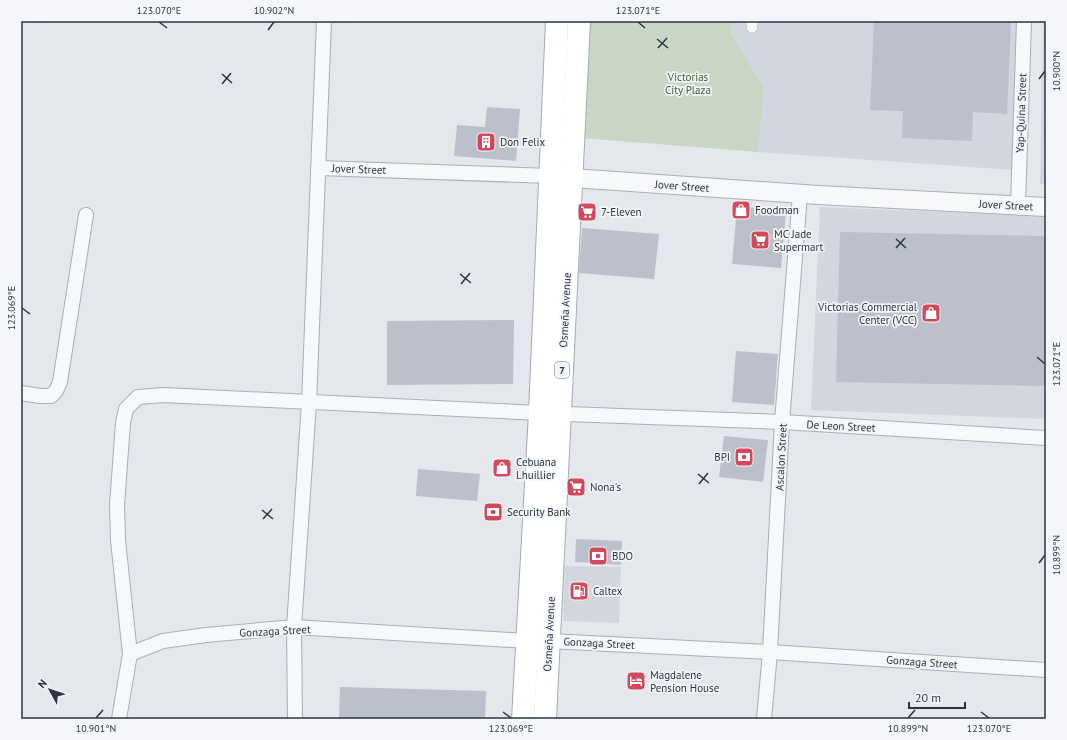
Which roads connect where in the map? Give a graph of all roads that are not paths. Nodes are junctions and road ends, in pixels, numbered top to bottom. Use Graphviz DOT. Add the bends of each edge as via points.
graph roads {
  1 [pos="324,21"];
  2 [pos="557,21"];
  3 [pos="579,21"];
  4 [pos="1024,21"];
  5 [pos="318,168"];
  6 [pos="550,176"];
  7 [pos="571,178"];
  8 [pos="800,194"];
  9 [pos="1018,206"];
  10 [pos="1046,207"];
  11 [pos="86,215"];
  12 [pos="21,393"];
  13 [pos="309,402"];
  14 [pos="550,413"];
  15 [pos="782,422"];
  16 [pos="1046,438"];
  17 [pos="294,627"];
  18 [pos="538,641"];
  19 [pos="770,652"];
  20 [pos="130,654"];
  21 [pos="1046,670"];
  22 [pos="118,719"];
  23 [pos="295,719"];
  24 [pos="523,719"];
  25 [pos="545,719"];
  26 [pos="764,719"];
  1 -- 5 [label="street"];
  2 -- 6 [label="main road, Osmeña Avenue / 7"];
  3 -- 7 [label="main road, Osmeña Avenue / 7"];
  4 -- 9 [label="street, Yap-Quina Street"];
  5 -- 6 [label="street, Jover Street"];
  5 -- 13 [label="street"];
  6 -- 7 [label="street, Jover Street"];
  6 -- 14 [label="main road, Osmeña Avenue / 7"];
  7 -- 8 [label="street, Jover Street"];
  7 -- 14 [label="main road, Osmeña Avenue / 7"];
  8 -- 9 [label="street, Jover Street"];
  8 -- 15 [label="street, Ascalon Street"];
  9 -- 10 [label="street, Jover Street"];
  11 -- 12 [label="street" via="60,382 51,396"];
  13 -- 14 [label="street, De Leon Street"];
  13 -- 17 [label="street"];
  13 -- 20 [label="street, De Leon Street" via="164,395 138,397 126,409 117,505 118,540"];
  14 -- 15 [label="street, De Leon Street"];
  14 -- 18 [label="main road, Osmeña Avenue / 7"];
  15 -- 16 [label="street, De Leon Street"];
  15 -- 19 [label="street, Ascalon Street"];
  17 -- 18 [label="street, Gonzaga Street"];
  17 -- 20 [label="street, Gonzaga Street" via="163,641"];
  17 -- 23 [label="street"];
  18 -- 19 [label="street, Gonzaga Street"];
  18 -- 24 [label="main road, Osmeña Avenue / 7"];
  18 -- 25 [label="main road, Osmeña Avenue / 7"];
  19 -- 21 [label="street, Gonzaga Street"];
  19 -- 26 [label="street, Ascalon Street"];
  20 -- 22 [label="street, De Leon Street"];
}
